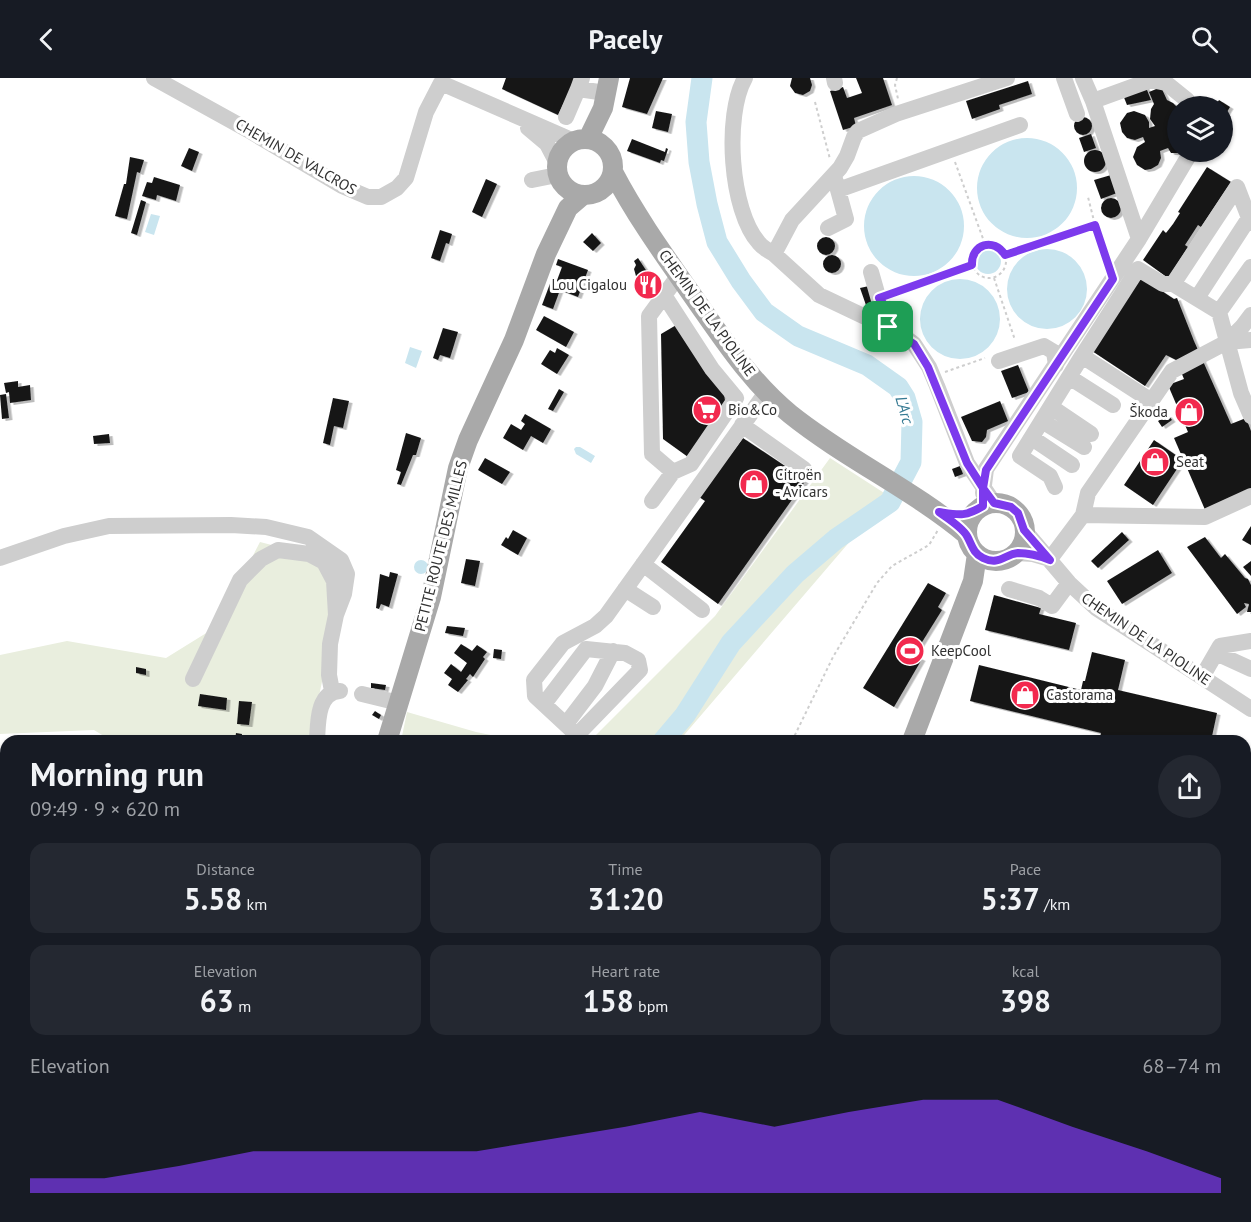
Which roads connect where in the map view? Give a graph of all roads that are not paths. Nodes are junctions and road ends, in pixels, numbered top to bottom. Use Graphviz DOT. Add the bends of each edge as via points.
graph roads {
  1 [pos="154,78"];
  2 [pos="745,78"];
  3 [pos="1007,78"];
  4 [pos="1064,78"];
  5 [pos="1083,78"];
  6 [pos="1139,81"];
  7 [pos="580,84"];
  8 [pos="606,93"];
  9 [pos="1182,96"];
  10 [pos="1093,101"];
  11 [pos="511,114"];
  12 [pos="1077,114"];
  13 [pos="566,117"];
  14 [pos="1020,125"];
  15 [pos="589,143"];
  16 [pos="1185,162"];
  17 [pos="613,172"];
  18 [pos="559,174"];
  19 [pos="532,180"];
  20 [pos="836,183"];
  21 [pos="590,194"];
  22 [pos="632,207"];
  23 [pos="1250,221"];
  24 [pos="828,228"];
  25 [pos="1139,239"];
  26 [pos="546,254"];
  27 [pos="774,254"];
  28 [pos="1251,267"];
  29 [pos="871,272"];
  30 [pos="679,276"];
  31 [pos="1173,284"];
  32 [pos="664,295"];
  33 [pos="1197,298"];
  34 [pos="1220,312"];
  35 [pos="1251,315"];
  36 [pos="888,327"];
  37 [pos="1251,340"];
  38 [pos="1227,342"];
  39 [pos="1082,356"];
  40 [pos="993,359"];
  41 [pos="1056,364"];
  42 [pos="1069,377"];
  43 [pos="767,391"];
  44 [pos="1150,400"];
  45 [pos="1113,405"];
  46 [pos="1046,414"];
  47 [pos="1251,416"];
  48 [pos="742,425"];
  49 [pos="1032,438"];
  50 [pos="1088,440"];
  51 [pos="1072,465"];
  52 [pos="804,469"];
  53 [pos="673,472"];
  54 [pos="1054,487"];
  55 [pos="1251,496"];
  56 [pos="652,501"];
  57 [pos="983,502"];
  58 [pos="940,513"];
  59 [pos="1083,515"];
  60 [pos="1024,530"];
  61 [pos="967,535"];
  62 [pos="1015,553"];
  63 [pos="977,554"];
  64 [pos="0,558"];
  65 [pos="1050,560"];
  66 [pos="996,561"];
  67 [pos="643,564"];
  68 [pos="973,581"];
  69 [pos="1069,583"];
  70 [pos="625,588"];
  71 [pos="1009,589"];
  72 [pos="653,607"];
  73 [pos="702,610"];
  74 [pos="336,615"];
  75 [pos="1251,641"];
  76 [pos="613,651"];
  77 [pos="1216,653"];
  78 [pos="1251,669"];
  79 [pos="1202,677"];
  80 [pos="193,679"];
  81 [pos="362,694"];
  82 [pos="399,703"];
  83 [pos="544,704"];
  84 [pos="1251,709"];
  85 [pos="566,724"];
  86 [pos="318,735"];
  87 [pos="389,735"];
  88 [pos="914,735"];
  1 -- 11 [label="street, CHEMIN DE VALCROS" via="342,186 368,197 381,197 406,178 426,112 441,83"];
  2 -- 27 [label="street" via="733,116 735,175 743,212 755,238"];
  3 -- 20 [label="street" via="902,112 856,133"];
  4 -- 12 [label="street"];
  5 -- 10 [label="street"];
  6 -- 9 [label="street" via="1166,83"];
  6 -- 10 [label="street"];
  7 -- 8 [label="street"];
  7 -- 13 [label="street"];
  8 -- 15 [label="main road"];
  10 -- 25 [label="street"];
  11 -- 15 [label="street, CHEMIN DE VALCROS"];
  11 -- 18 [label="street, CHEMIN DE VALCROS" via="547,144"];
  14 -- 20 [label="street"];
  15 -- 17 [label="main road" via="613,163"];
  15 -- 18 [label="main road" via="566,147 560,154"];
  16 -- 25 [label="street"];
  17 -- 21 [label="main road" via="606,187"];
  17 -- 22 [label="main road, CHEMIN DE LA PIOLINE"];
  18 -- 19 [label="street"];
  18 -- 21 [label="main road" via="570,192"];
  18 -- 26 [label="main road, PETITE ROUTE DES MILLES"];
  20 -- 24 [label="street" via="846,219"];
  20 -- 27 [label="street" via="792,220"];
  21 -- 22 [label="main road"];
  21 -- 26 [label="main road, PETITE ROUTE DES MILLES" via="568,208"];
  22 -- 30 [label="main road, CHEMIN DE LA PIOLINE"];
  23 -- 31 [label="street" via="1237,187"];
  23 -- 33 [label="street"];
  25 -- 41 [label="street"];
  26 -- 82 [label="main road, PETITE ROUTE DES MILLES" via="514,340 458,468 430,597"];
  27 -- 36 [label="street" via="819,295"];
  28 -- 34 [label="street"];
  29 -- 36 [label="street" via="879,298 892,315"];
  30 -- 32 [label="street"];
  30 -- 43 [label="main road, CHEMIN DE LA PIOLINE" via="736,357"];
  31 -- 33 [label="street"];
  31 -- 39 [label="street" via="1163,284 1138,269"];
  32 -- 53 [label="street" via="649,316 652,454"];
  32 -- 53 [label="street" via="712,369 736,398 691,464"];
  33 -- 34 [label="street"];
  34 -- 38 [label="street"];
  35 -- 38 [label="street"];
  36 -- 57 [label="street" via="907,338 921,354"];
  37 -- 38 [label="street"];
  38 -- 44 [label="street" via="1172,371"];
  38 -- 47 [label="street"];
  39 -- 42 [label="street"];
  39 -- 44 [label="street"];
  40 -- 41 [label="street" via="1044,346 1054,352"];
  41 -- 57 [label="street" via="986,470"];
  42 -- 45 [label="street"];
  42 -- 46 [label="street"];
  43 -- 48 [label="street"];
  43 -- 58 [label="main road, CHEMIN DE LA PIOLINE" via="790,414"];
  44 -- 59 [label="street" via="1088,493"];
  46 -- 49 [label="street"];
  46 -- 50 [label="street"];
  48 -- 52 [label="street"];
  48 -- 67 [label="street"];
  49 -- 51 [label="street"];
  49 -- 54 [label="street" via="1020,456 1050,476"];
  53 -- 56 [label="street"];
  55 -- 59 [label="street" via="1205,517"];
  57 -- 58 [label="main road, CHEMIN DE LA PIOLINE" via="960,515"];
  57 -- 60 [label="main road" via="1011,507 1018,513"];
  57 -- 61 [label="main road" via="970,519"];
  58 -- 61 [label="main road, CHEMIN DE LA PIOLINE"];
  59 -- 65 [label="street"];
  60 -- 62 [label="main road"];
  60 -- 65 [label="street, CHEMIN DE LA PIOLINE"];
  61 -- 63 [label="main road"];
  62 -- 65 [label="street"];
  62 -- 66 [label="main road"];
  63 -- 66 [label="main road"];
  63 -- 68 [label="main road"];
  64 -- 74 [label="street" via="64,536 109,526 266,527 308,537 341,560 347,574"];
  65 -- 69 [label="street, CHEMIN DE LA PIOLINE"];
  66 -- 68 [label="main road"];
  67 -- 70 [label="street"];
  67 -- 73 [label="street"];
  68 -- 88 [label="main road"];
  69 -- 71 [label="street" via="1052,606"];
  69 -- 79 [label="street, CHEMIN DE LA PIOLINE" via="1096,609"];
  70 -- 72 [label="street"];
  70 -- 83 [label="street" via="606,616 563,643 534,680 535,696"];
  74 -- 80 [label="street" via="334,580 324,562 309,554 278,550 261,558 240,580"];
  74 -- 86 [label="street" via="329,675 336,691 325,697"];
  75 -- 77 [label="street" via="1220,646"];
  76 -- 83 [label="street" via="586,648"];
  76 -- 85 [label="street" via="595,686"];
  76 -- 85 [label="street" via="638,660 640,670 577,735"];
  77 -- 78 [label="street"];
  77 -- 79 [label="street"];
  79 -- 84 [label="street, CHEMIN DE LA PIOLINE"];
  81 -- 82 [label="street"];
  82 -- 87 [label="main road, PETITE ROUTE DES MILLES"];
  83 -- 85 [label="street"];
}
